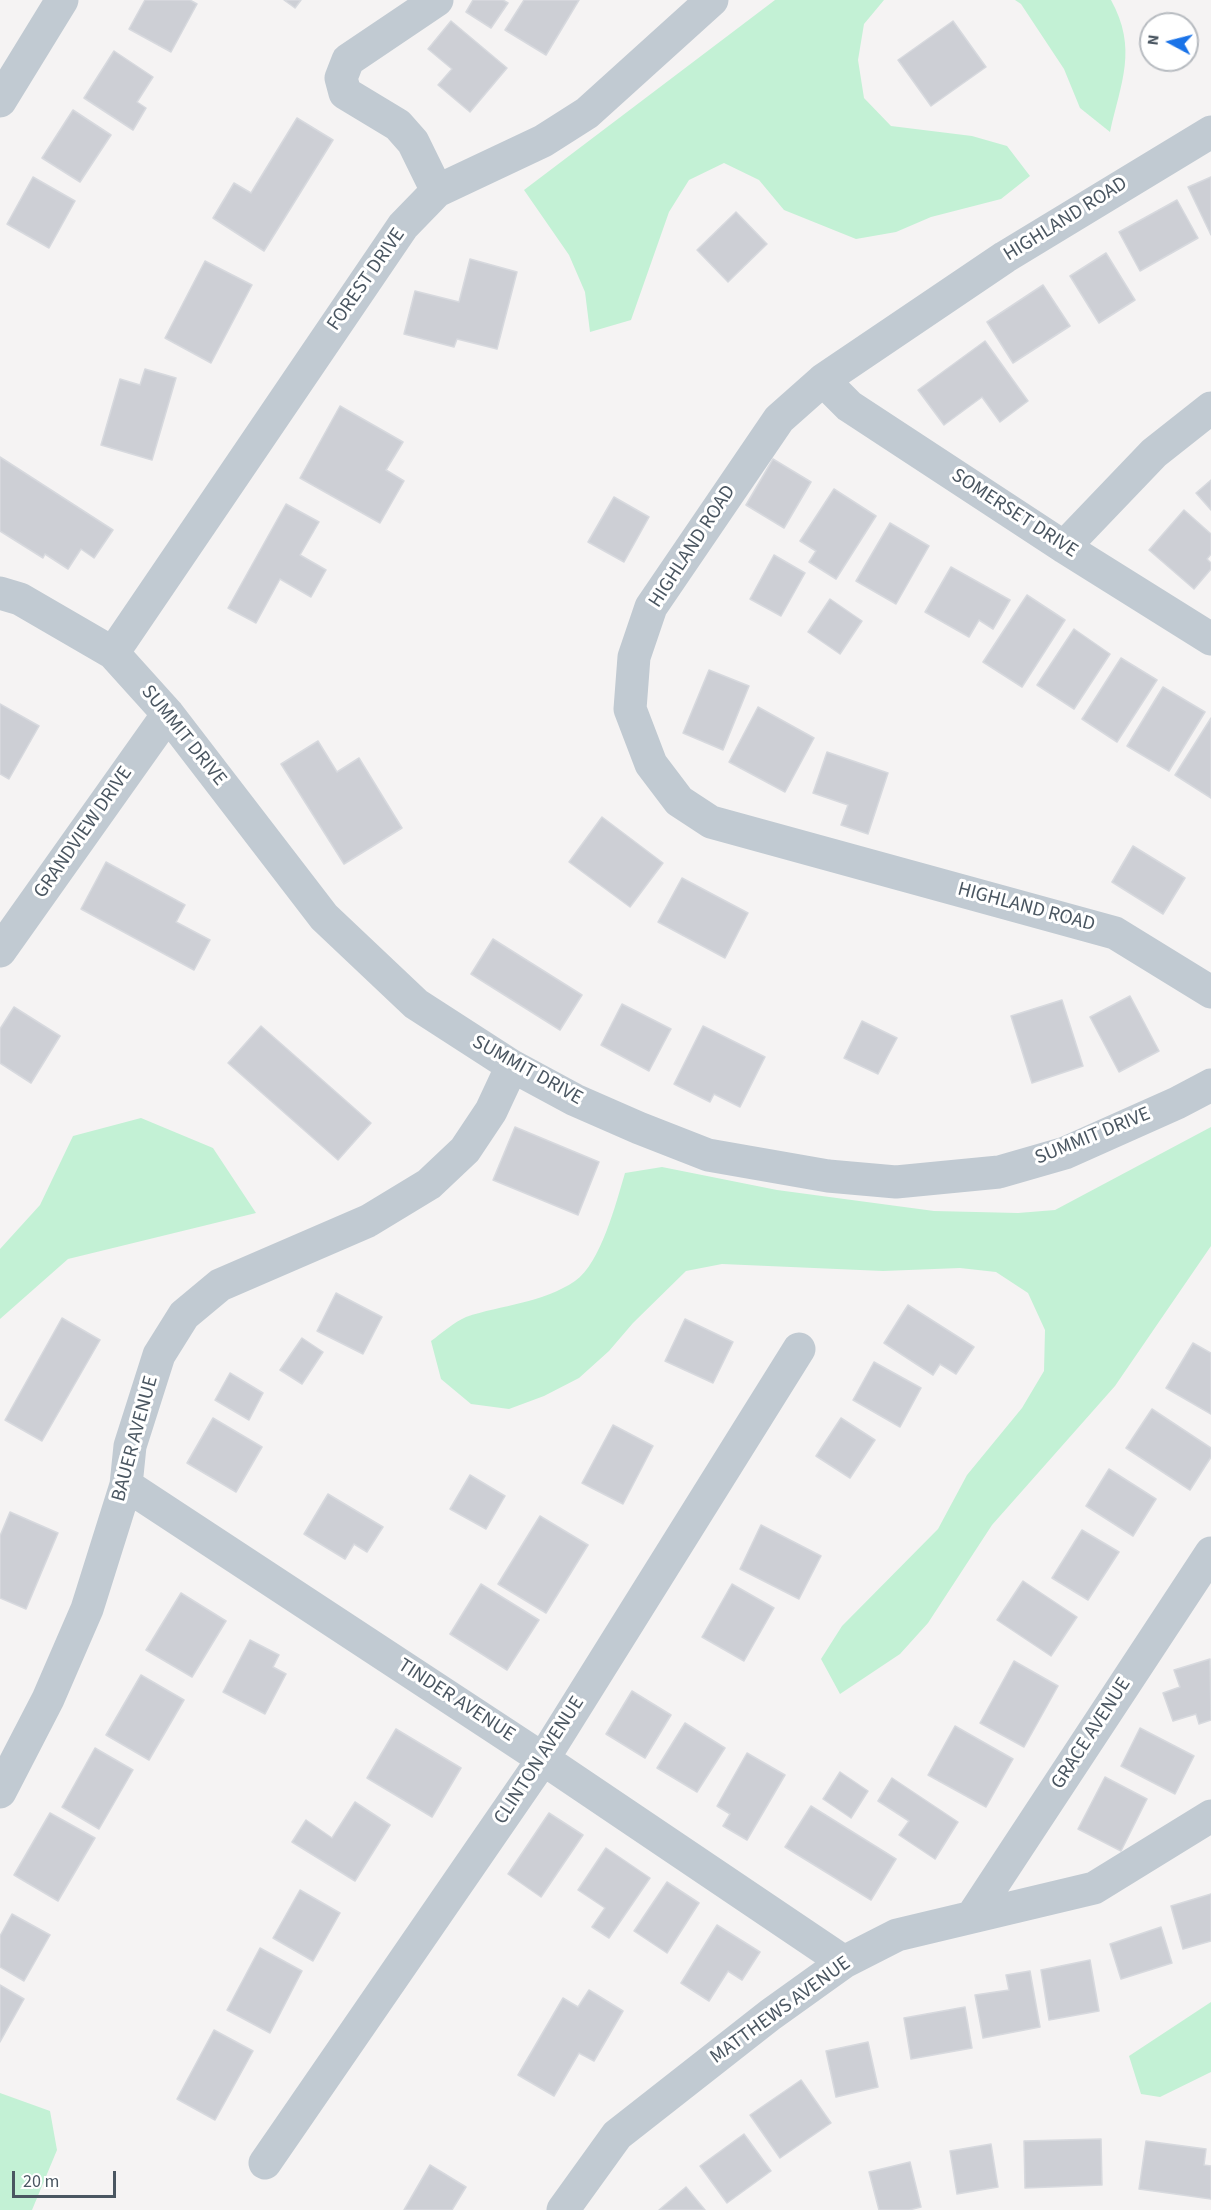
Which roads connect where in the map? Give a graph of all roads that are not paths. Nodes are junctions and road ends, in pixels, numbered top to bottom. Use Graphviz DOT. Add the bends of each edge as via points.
graph roads {
  1 [pos="62,0"];
  2 [pos="437,0"];
  3 [pos="712,0"];
  4 [pos="0,101"];
  5 [pos="1211,132"];
  6 [pos="437,191"];
  7 [pos="823,380"];
  8 [pos="1211,408"];
  9 [pos="1064,548"];
  10 [pos="0,593"];
  11 [pos="1211,639"];
  12 [pos="113,653"];
  13 [pos="168,714"];
  14 [pos="0,951"];
  15 [pos="1211,992"];
  16 [pos="512,1066"];
  17 [pos="1211,1085"];
  18 [pos="799,1349"];
  19 [pos="126,1485"];
  20 [pos="1211,1553"];
  21 [pos="543,1759"];
  22 [pos="0,1792"];
  23 [pos="1211,1816"];
  24 [pos="973,1915"];
  25 [pos="844,1962"];
  26 [pos="265,2163"];
  27 [pos="563,2210"];
  1 -- 4 [label="street"];
  2 -- 6 [label="street" via="348,60 341,78 345,93 398,125 413,142"];
  3 -- 6 [label="street, FOREST DRIVE" via="587,113 543,141"];
  5 -- 7 [label="street, HIGHLAND ROAD" via="1005,257"];
  6 -- 12 [label="street, FOREST DRIVE" via="403,226"];
  7 -- 9 [label="street, SOMERSET DRIVE" via="849,406"];
  7 -- 15 [label="street, HIGHLAND ROAD" via="779,419 651,607 634,657 630,709 651,764 679,801 711,822 1115,933"];
  8 -- 9 [label="street" via="1154,453"];
  9 -- 11 [label="street, SOMERSET DRIVE"];
  10 -- 12 [label="street, SUMMIT DRIVE" via="20,599"];
  12 -- 13 [label="street, SUMMIT DRIVE"];
  13 -- 14 [label="street, GRANDVIEW DRIVE"];
  13 -- 16 [label="street, SUMMIT DRIVE" via="324,917 416,1004"];
  16 -- 17 [label="street, SUMMIT DRIVE" via="575,1100 708,1155 828,1176 896,1182 999,1172 1065,1153"];
  16 -- 19 [label="street, BAUER AVENUE" via="491,1112 465,1150 429,1184 368,1221 220,1285 184,1315 159,1355 130,1446"];
  18 -- 21 [label="street, CLINTON AVENUE"];
  19 -- 21 [label="street, TINDER AVENUE"];
  19 -- 22 [label="street, BAUER AVENUE" via="87,1609 48,1699"];
  20 -- 24 [label="street, GRACE AVENUE"];
  21 -- 25 [label="street, TINDER AVENUE"];
  21 -- 26 [label="street, CLINTON AVENUE"];
  23 -- 24 [label="street, MATTHEWS AVENUE" via="1094,1888"];
  24 -- 25 [label="street, MATTHEWS AVENUE" via="897,1935"];
  25 -- 27 [label="street, MATTHEWS AVENUE" via="618,2134"];
}
